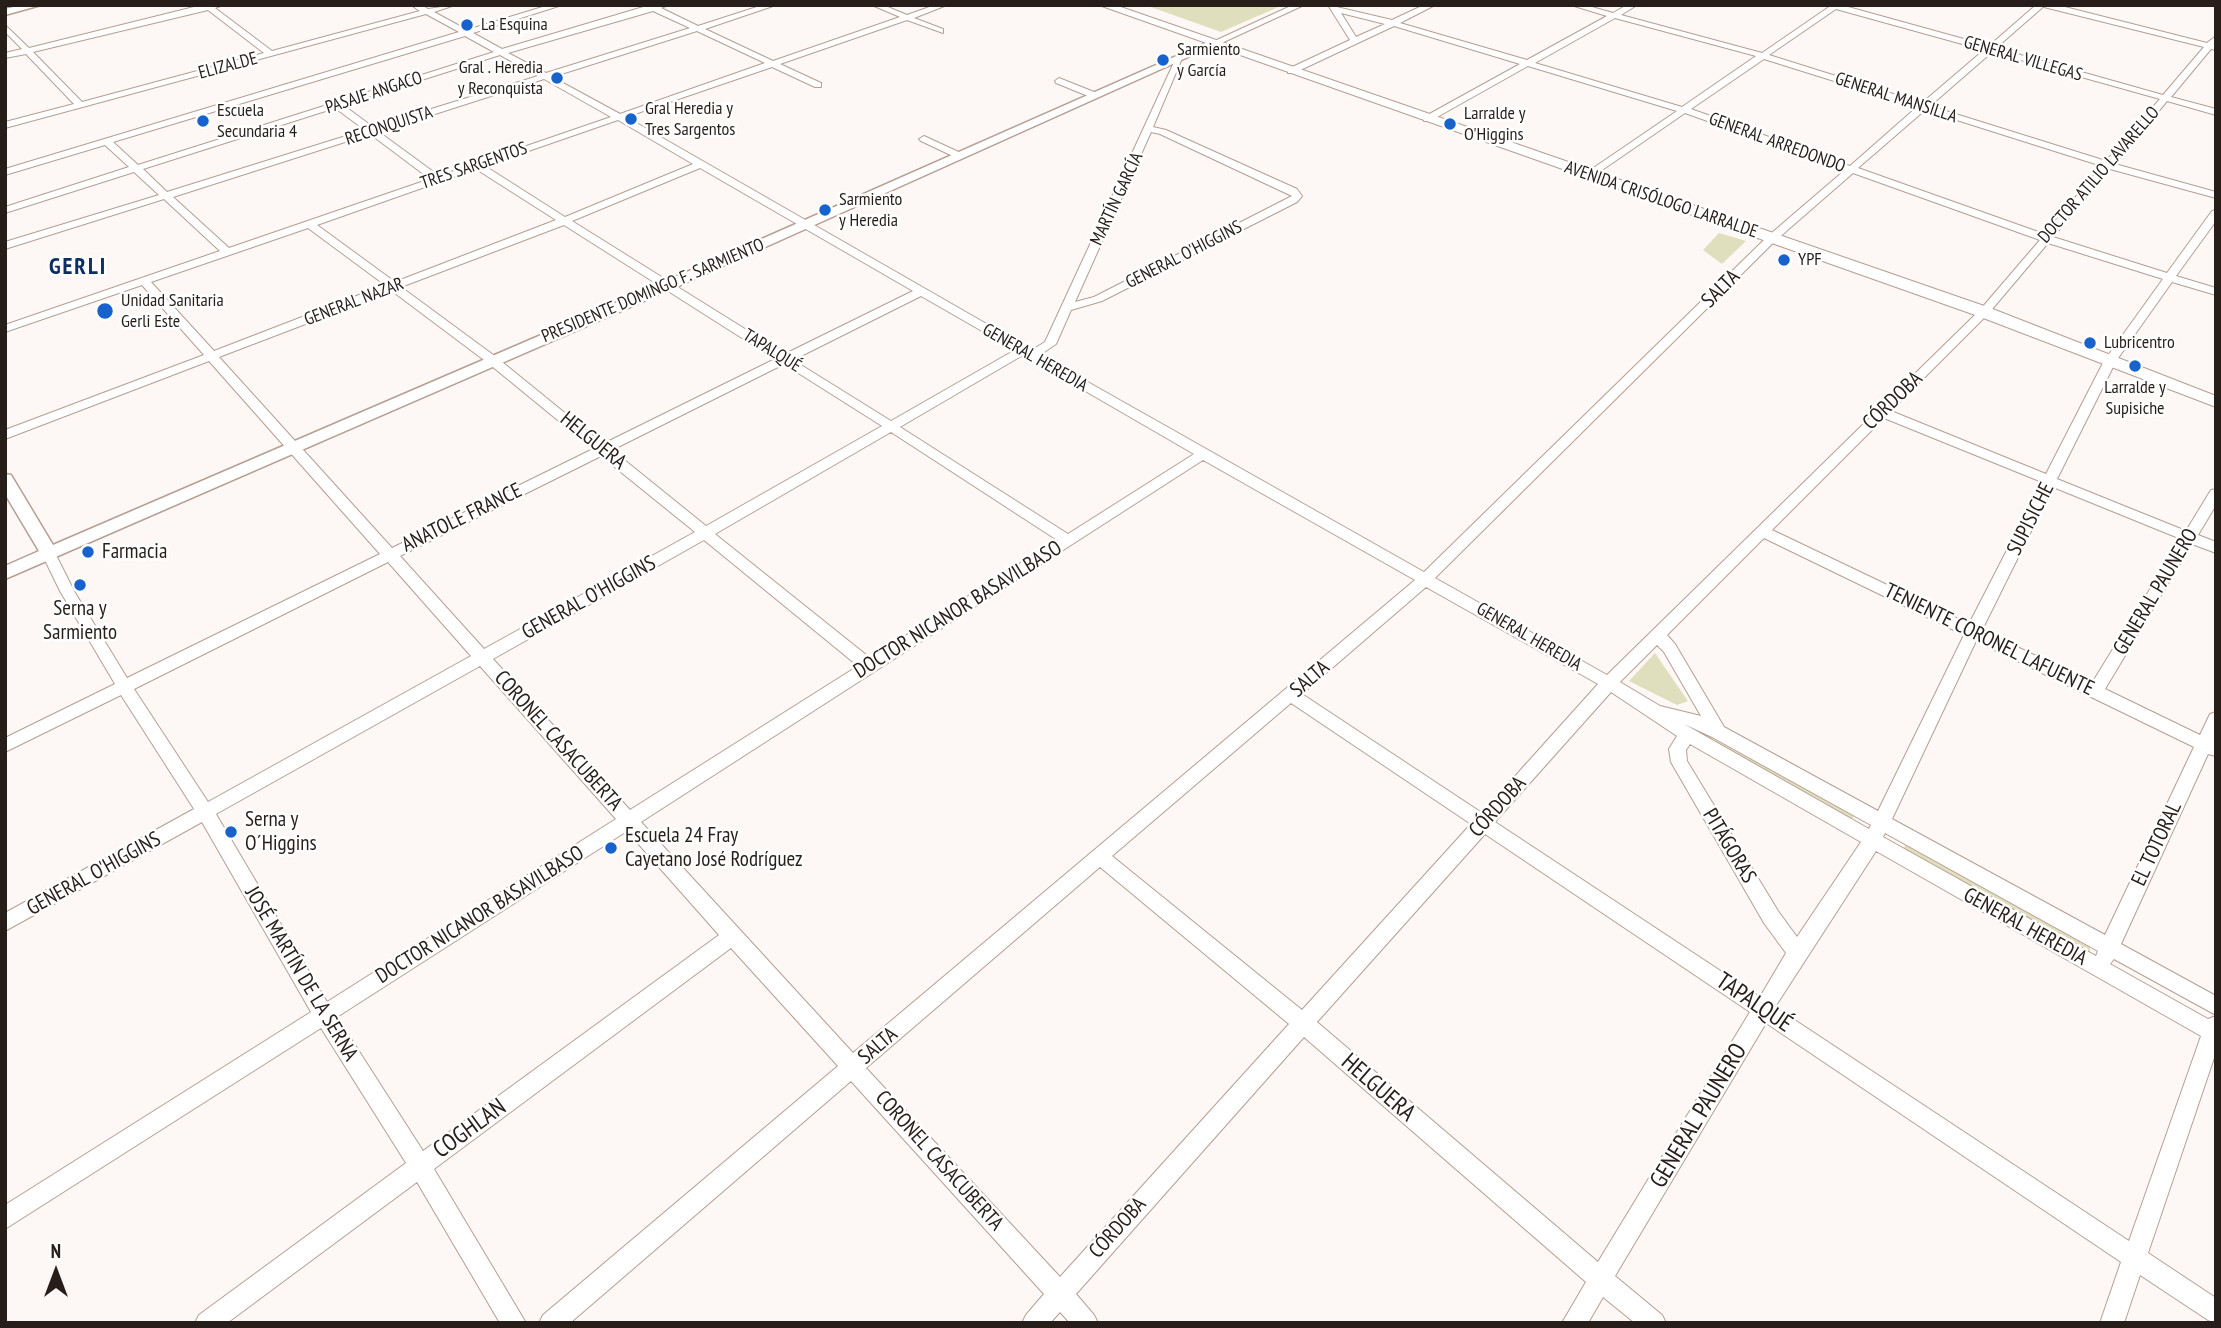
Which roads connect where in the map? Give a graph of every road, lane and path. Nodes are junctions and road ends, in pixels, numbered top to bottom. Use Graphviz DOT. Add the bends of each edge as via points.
graph roads {
  1 [pos="36,5"];
  2 [pos="219,5"];
  3 [pos="415,5"];
  4 [pos="451,5"];
  5 [pos="558,5"];
  6 [pos="772,5"];
  7 [pos="876,5"];
  8 [pos="943,5"];
  9 [pos="1104,5"];
  10 [pos="1300,5"];
  11 [pos="1431,5"];
  12 [pos="1575,5"];
  13 [pos="1633,5"];
  14 [pos="2041,5"];
  15 [pos="2047,5"];
  16 [pos="208,6"];
  17 [pos="656,6"];
  18 [pos="1835,6"];
  19 [pos="1333,7"];
  20 [pos="5,12"];
  21 [pos="426,12"];
  22 [pos="1614,16"];
  23 [pos="907,18"];
  24 [pos="1393,23"];
  25 [pos="5,27"];
  26 [pos="697,29"];
  27 [pos="940,30"];
  28 [pos="465,32"];
  29 [pos="1197,38"];
  30 [pos="2216,38"];
  31 [pos="1354,41"];
  32 [pos="1215,43"];
  33 [pos="2212,47"];
  34 [pos="1990,50"];
  35 [pos="28,51"];
  36 [pos="502,52"];
  37 [pos="271,54"];
  38 [pos="5,56"];
  39 [pos="1764,56"];
  40 [pos="1180,58"];
  41 [pos="772,64"];
  42 [pos="1530,64"];
  43 [pos="1290,71"];
  44 [pos="544,76"];
  45 [pos="1059,81"];
  46 [pos="818,85"];
  47 [pos="1096,96"];
  48 [pos="2164,99"];
  49 [pos="80,105"];
  50 [pos="337,105"];
  51 [pos="1924,106"];
  52 [pos="1682,109"];
  53 [pos="2216,112"];
  54 [pos="617,116"];
  55 [pos="1427,119"];
  56 [pos="5,125"];
  57 [pos="1149,129"];
  58 [pos="373,131"];
  59 [pos="924,139"];
  60 [pos="106,141"];
  61 [pos="960,156"];
  62 [pos="701,164"];
  63 [pos="476,165"];
  64 [pos="2108,165"];
  65 [pos="138,168"];
  66 [pos="1852,169"];
  67 [pos="5,172"];
  68 [pos="1589,175"];
  69 [pos="437,179"];
  70 [pos="2216,195"];
  71 [pos="169,197"];
  72 [pos="5,210"];
  73 [pos="2216,213"];
  74 [pos="566,220"];
  75 [pos="310,224"];
  76 [pos="806,224"];
  77 [pos="2045,238"];
  78 [pos="1771,239"];
  79 [pos="5,246"];
  80 [pos="227,252"];
  81 [pos="2169,277"];
  82 [pos="145,282"];
  83 [pos="395,286"];
  84 [pos="667,286"];
  85 [pos="920,292"];
  86 [pos="2216,292"];
  87 [pos="1068,307"];
  88 [pos="1983,312"];
  89 [pos="5,329"];
  90 [pos="1028,353"];
  91 [pos="211,357"];
  92 [pos="784,358"];
  93 [pos="492,360"];
  94 [pos="2110,361"];
  95 [pos="2216,402"];
  96 [pos="1881,412"];
  97 [pos="890,426"];
  98 [pos="5,435"];
  99 [pos="292,447"];
  100 [pos="603,449"];
  101 [pos="1203,454"];
  102 [pos="5,479"];
  103 [pos="2051,481"];
  104 [pos="2216,493"];
  105 [pos="1762,531"];
  106 [pos="707,532"];
  107 [pos="2190,538"];
  108 [pos="1067,540"];
  109 [pos="2216,548"];
  110 [pos="49,554"];
  111 [pos="389,554"];
  112 [pos="5,573"];
  113 [pos="1426,579"];
  114 [pos="1973,632"];
  115 [pos="1657,635"];
  116 [pos="483,657"];
  117 [pos="869,666"];
  118 [pos="1609,683"];
  119 [pos="125,688"];
  120 [pos="2096,691"];
  121 [pos="1291,695"];
  122 [pos="1655,711"];
  123 [pos="2216,718"];
  124 [pos="1718,732"];
  125 [pos="1686,735"];
  126 [pos="5,746"];
  127 [pos="2210,747"];
  128 [pos="205,812"];
  129 [pos="629,821"];
  130 [pos="1485,822"];
  131 [pos="1883,822"];
  132 [pos="1872,841"];
  133 [pos="1099,856"];
  134 [pos="5,923"];
  135 [pos="732,936"];
  136 [pos="2109,947"];
  137 [pos="1797,953"];
  138 [pos="2101,970"];
  139 [pos="2216,1006"];
  140 [pos="1763,1009"];
  141 [pos="324,1015"];
  142 [pos="1302,1022"];
  143 [pos="2214,1030"];
  144 [pos="853,1067"];
  145 [pos="420,1166"];
  146 [pos="5,1218"];
  147 [pos="2135,1258"];
  148 [pos="1600,1279"];
  149 [pos="1059,1294"];
  150 [pos="2216,1312"];
  151 [pos="207,1323"];
  152 [pos="514,1323"];
  153 [pos="551,1323"];
  154 [pos="1034,1323"];
  155 [pos="1086,1323"];
  156 [pos="1574,1323"];
  157 [pos="1654,1323"];
  158 [pos="2112,1323"];
  1 -- 20 [label="street"];
  2 -- 16 [label="street"];
  3 -- 21 [label="street, GENERAL HEREDIA"];
  4 -- 21 [label="street, ELIZALDE"];
  5 -- 28 [label="street"];
  6 -- 26 [label="street, RECONQUISTA"];
  7 -- 23 [label="street"];
  8 -- 23 [label="street, TRES SARGENTOS"];
  9 -- 29 [label="main road, AVENIDA CRISÓLOGO LARRALDE"];
  10 -- 32 [label="street, PRESIDENTE DOMINGO F. SARMIENTO"];
  11 -- 24 [label="street"];
  12 -- 22 [label="street, GENERAL MANSILLA"];
  13 -- 22 [label="street"];
  14 -- 34 [label="street, SALTA"];
  15 -- 33 [label="street"];
  16 -- 35 [label="street"];
  16 -- 37 [label="street"];
  17 -- 26 [label="street"];
  17 -- 36 [label="street, PASAJE ANGACO"];
  18 -- 34 [label="street, GENERAL VILLEGAS"];
  18 -- 39 [label="street"];
  19 -- 24 [label="street, GENERAL ARREDONDO"];
  19 -- 31 [label="street"];
  21 -- 28 [label="street, GENERAL HEREDIA"];
  21 -- 37 [label="street, ELIZALDE"];
  22 -- 39 [label="street, GENERAL MANSILLA"];
  22 -- 42 [label="street"];
  23 -- 27 [label="street"];
  23 -- 41 [label="street, TRES SARGENTOS"];
  24 -- 31 [label="street"];
  24 -- 42 [label="street, GENERAL ARREDONDO"];
  25 -- 35 [label="street"];
  26 -- 41 [label="street"];
  26 -- 44 [label="street, RECONQUISTA"];
  28 -- 36 [label="street, GENERAL HEREDIA"];
  28 -- 60 [label="street"];
  29 -- 32 [label="main road, AVENIDA CRISÓLOGO LARRALDE"];
  29 -- 40 [label="street, MARTÍN GARCÍA"];
  30 -- 33 [label="street, DOCTOR ATILIO LAVARELLO"];
  31 -- 43 [label="street"];
  32 -- 40 [label="street, PRESIDENTE DOMINGO F. SARMIENTO"];
  32 -- 43 [label="main road, AVENIDA CRISÓLOGO LARRALDE"];
  33 -- 48 [label="street, DOCTOR ATILIO LAVARELLO"];
  34 -- 48 [label="street, GENERAL VILLEGAS"];
  34 -- 51 [label="street, SALTA"];
  35 -- 38 [label="street"];
  35 -- 49 [label="street"];
  36 -- 44 [label="street, GENERAL HEREDIA"];
  36 -- 50 [label="street, PASAJE ANGACO"];
  37 -- 49 [label="street, ELIZALDE"];
  39 -- 51 [label="street, GENERAL MANSILLA"];
  39 -- 52 [label="street"];
  40 -- 47 [label="street, PRESIDENTE DOMINGO F. SARMIENTO"];
  40 -- 57 [label="street, MARTÍN GARCÍA"];
  41 -- 46 [label="street"];
  41 -- 54 [label="street, TRES SARGENTOS"];
  42 -- 52 [label="street, GENERAL ARREDONDO"];
  42 -- 55 [label="street"];
  43 -- 55 [label="main road, AVENIDA CRISÓLOGO LARRALDE"];
  44 -- 54 [label="street, GENERAL HEREDIA"];
  44 -- 58 [label="street, RECONQUISTA"];
  45 -- 47 [label="street"];
  47 -- 61 [label="street, PRESIDENTE DOMINGO F. SARMIENTO"];
  48 -- 53 [label="street, GENERAL VILLEGAS"];
  48 -- 64 [label="street, DOCTOR ATILIO LAVARELLO"];
  49 -- 56 [label="street, ELIZALDE"];
  50 -- 58 [label="street"];
  50 -- 65 [label="street, PASAJE ANGACO"];
  51 -- 64 [label="street, GENERAL MANSILLA"];
  51 -- 66 [label="street, SALTA"];
  52 -- 66 [label="street, GENERAL ARREDONDO"];
  52 -- 68 [label="street"];
  54 -- 62 [label="street, GENERAL HEREDIA"];
  54 -- 63 [label="street, TRES SARGENTOS"];
  55 -- 68 [label="main road, AVENIDA CRISÓLOGO LARRALDE"];
  57 -- 87 [label="street, MARTÍN GARCÍA"];
  57 -- 87 [label="street, GENERAL O'HIGGINS" via="1297,195 1098,299"];
  58 -- 69 [label="street"];
  58 -- 71 [label="street, RECONQUISTA"];
  59 -- 61 [label="street"];
  60 -- 65 [label="street"];
  60 -- 67 [label="street"];
  61 -- 76 [label="street, PRESIDENTE DOMINGO F. SARMIENTO"];
  62 -- 74 [label="street, GENERAL NAZAR"];
  62 -- 76 [label="street, GENERAL HEREDIA"];
  63 -- 69 [label="street, TRES SARGENTOS"];
  63 -- 74 [label="street, TAPALQUÉ"];
  64 -- 70 [label="street, GENERAL MANSILLA"];
  64 -- 77 [label="street, DOCTOR ATILIO LAVARELLO"];
  65 -- 71 [label="street"];
  65 -- 72 [label="street, PASAJE ANGACO"];
  66 -- 77 [label="street, GENERAL ARREDONDO"];
  66 -- 78 [label="street, SALTA"];
  68 -- 78 [label="main road, AVENIDA CRISÓLOGO LARRALDE"];
  69 -- 75 [label="street, TRES SARGENTOS"];
  71 -- 79 [label="street, RECONQUISTA"];
  71 -- 80 [label="street"];
  73 -- 81 [label="street, SUPISICHE"];
  74 -- 83 [label="street, GENERAL NAZAR"];
  74 -- 84 [label="street, TAPALQUÉ"];
  75 -- 80 [label="street, TRES SARGENTOS"];
  75 -- 83 [label="street, HELGUERA"];
  76 -- 84 [label="street, PRESIDENTE DOMINGO F. SARMIENTO"];
  76 -- 85 [label="street, GENERAL HEREDIA"];
  77 -- 81 [label="street, GENERAL ARREDONDO"];
  77 -- 88 [label="street, DOCTOR ATILIO LAVARELLO"];
  78 -- 88 [label="main road, AVENIDA CRISÓLOGO LARRALDE"];
  78 -- 113 [label="street, SALTA"];
  80 -- 82 [label="street, TRES SARGENTOS"];
  81 -- 86 [label="street, GENERAL ARREDONDO"];
  81 -- 94 [label="street, SUPISICHE"];
  82 -- 89 [label="street, TRES SARGENTOS"];
  82 -- 91 [label="street, CORONEL CASACUBERTA"];
  83 -- 91 [label="street, GENERAL NAZAR"];
  83 -- 93 [label="street, HELGUERA"];
  84 -- 92 [label="street, TAPALQUÉ"];
  84 -- 93 [label="street, PRESIDENTE DOMINGO F. SARMIENTO"];
  85 -- 90 [label="street, GENERAL HEREDIA"];
  85 -- 92 [label="street, ANATOLE FRANCE"];
  87 -- 90 [label="street, MARTÍN GARCÍA" via="1050,344"];
  88 -- 94 [label="main road, AVENIDA CRISÓLOGO LARRALDE"];
  88 -- 96 [label="street, CÓRDOBA"];
  90 -- 97 [label="street, GENERAL O'HIGGINS"];
  90 -- 101 [label="street, GENERAL HEREDIA"];
  91 -- 98 [label="street, GENERAL NAZAR"];
  91 -- 99 [label="street, CORONEL CASACUBERTA"];
  92 -- 97 [label="street, TAPALQUÉ"];
  92 -- 100 [label="street, ANATOLE FRANCE"];
  93 -- 99 [label="street, PRESIDENTE DOMINGO F. SARMIENTO"];
  93 -- 100 [label="street, HELGUERA"];
  94 -- 95 [label="main road, AVENIDA CRISÓLOGO LARRALDE"];
  94 -- 103 [label="street, SUPISICHE"];
  96 -- 103 [label="street"];
  96 -- 105 [label="street, CÓRDOBA"];
  97 -- 106 [label="street, GENERAL O'HIGGINS"];
  97 -- 108 [label="street, TAPALQUÉ"];
  99 -- 110 [label="street, PRESIDENTE DOMINGO F. SARMIENTO"];
  99 -- 111 [label="street, CORONEL CASACUBERTA"];
  100 -- 106 [label="street, HELGUERA"];
  100 -- 111 [label="street, ANATOLE FRANCE"];
  101 -- 108 [label="street, DOCTOR NICANOR BASAVILBASO"];
  101 -- 113 [label="street, GENERAL HEREDIA"];
  102 -- 110 [label="street, JOSÉ MARTÍN DE LA SERNA"];
  103 -- 107 [label="street"];
  103 -- 114 [label="street, SUPISICHE"];
  104 -- 107 [label="street, GENERAL PAUNERO"];
  105 -- 114 [label="street, TENIENTE CORONEL LAFUENTE"];
  105 -- 115 [label="street, CÓRDOBA"];
  106 -- 116 [label="street, GENERAL O'HIGGINS"];
  106 -- 117 [label="street, HELGUERA"];
  107 -- 109 [label="street"];
  107 -- 120 [label="street, GENERAL PAUNERO"];
  108 -- 117 [label="street, DOCTOR NICANOR BASAVILBASO"];
  110 -- 112 [label="street, PRESIDENTE DOMINGO F. SARMIENTO"];
  110 -- 119 [label="street, JOSÉ MARTÍN DE LA SERNA"];
  111 -- 116 [label="street, CORONEL CASACUBERTA"];
  111 -- 119 [label="street, ANATOLE FRANCE"];
  113 -- 118 [label="street, GENERAL HEREDIA"];
  113 -- 121 [label="street, SALTA"];
  114 -- 120 [label="street, TENIENTE CORONEL LAFUENTE"];
  114 -- 131 [label="street, SUPISICHE"];
  115 -- 118 [label="street, CÓRDOBA"];
  115 -- 124 [label="street" via="1670,648"];
  116 -- 128 [label="street, GENERAL O'HIGGINS"];
  116 -- 129 [label="street, CORONEL CASACUBERTA"];
  117 -- 129 [label="street, DOCTOR NICANOR BASAVILBASO"];
  118 -- 122 [label="street, GENERAL HEREDIA"];
  118 -- 130 [label="street, CÓRDOBA"];
  119 -- 126 [label="street, ANATOLE FRANCE"];
  119 -- 128 [label="street, JOSÉ MARTÍN DE LA SERNA"];
  120 -- 127 [label="street, TENIENTE CORONEL LAFUENTE"];
  121 -- 130 [label="street, TAPALQUÉ"];
  121 -- 133 [label="street, SALTA"];
  122 -- 124 [label="street, GENERAL HEREDIA" via="1690,718"];
  122 -- 125 [label="street, GENERAL HEREDIA"];
  123 -- 127 [label="street, EL TOTORAL"];
  124 -- 131 [label="street, GENERAL HEREDIA"];
  125 -- 132 [label="street, GENERAL HEREDIA"];
  125 -- 137 [label="street, PITÁGORAS" via="1677,749 1679,762"];
  127 -- 136 [label="street, EL TOTORAL"];
  128 -- 134 [label="street, GENERAL O'HIGGINS"];
  128 -- 141 [label="street, JOSÉ MARTÍN DE LA SERNA"];
  129 -- 135 [label="street, CORONEL CASACUBERTA"];
  129 -- 141 [label="street, DOCTOR NICANOR BASAVILBASO"];
  130 -- 140 [label="street, TAPALQUÉ"];
  130 -- 142 [label="street, CÓRDOBA"];
  131 -- 132 [label="street, SUPISICHE"];
  131 -- 136 [label="street, GENERAL HEREDIA"];
  132 -- 137 [label="street, GENERAL PAUNERO"];
  132 -- 138 [label="street, GENERAL HEREDIA"];
  133 -- 142 [label="street, HELGUERA"];
  133 -- 144 [label="street, SALTA"];
  135 -- 144 [label="street, CORONEL CASACUBERTA"];
  135 -- 145 [label="street, COGHLAN"];
  136 -- 138 [label="street, EL TOTORAL"];
  136 -- 139 [label="street, GENERAL HEREDIA"];
  137 -- 140 [label="street, GENERAL PAUNERO"];
  138 -- 143 [label="street, GENERAL HEREDIA"];
  140 -- 147 [label="street, TAPALQUÉ"];
  140 -- 148 [label="street, GENERAL PAUNERO"];
  141 -- 145 [label="street, JOSÉ MARTÍN DE LA SERNA"];
  141 -- 146 [label="street, DOCTOR NICANOR BASAVILBASO"];
  142 -- 148 [label="street, HELGUERA"];
  142 -- 149 [label="street, CÓRDOBA"];
  143 -- 147 [label="street"];
  144 -- 149 [label="street, CORONEL CASACUBERTA"];
  144 -- 153 [label="street, SALTA"];
  145 -- 151 [label="street, COGHLAN"];
  145 -- 152 [label="street, JOSÉ MARTÍN DE LA SERNA"];
  147 -- 150 [label="street, TAPALQUÉ"];
  147 -- 158 [label="street"];
  148 -- 156 [label="street, GENERAL PAUNERO"];
  148 -- 157 [label="street, HELGUERA"];
  149 -- 154 [label="street, CÓRDOBA"];
  149 -- 155 [label="street, CORONEL CASACUBERTA"];
}
